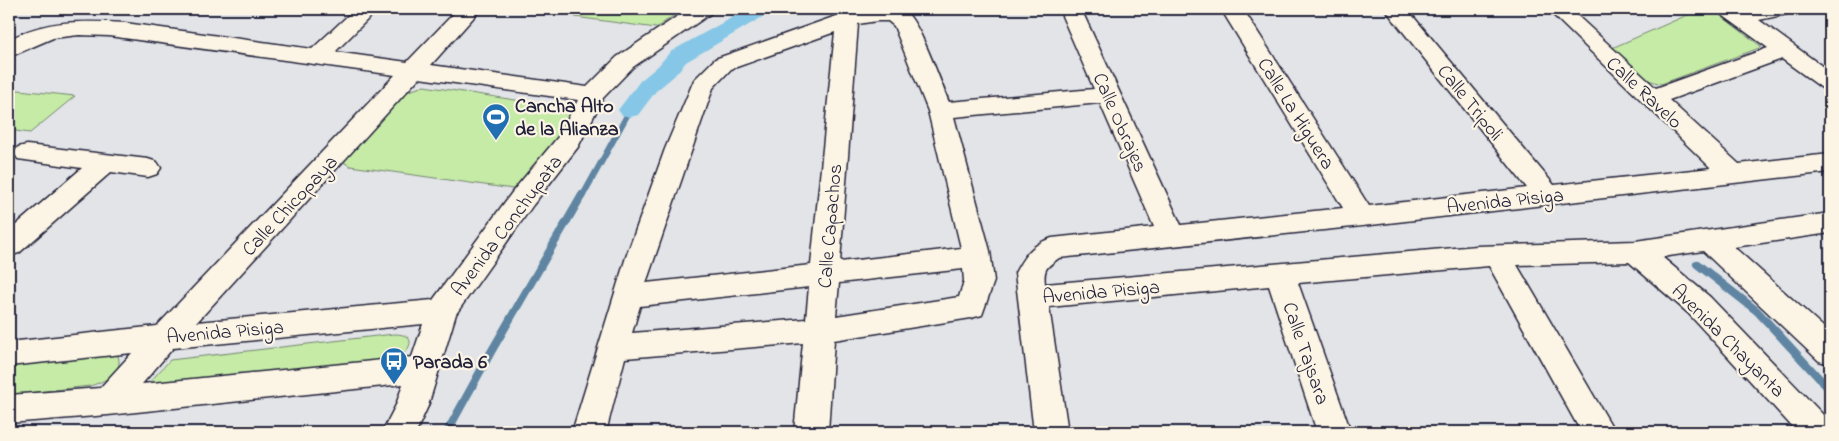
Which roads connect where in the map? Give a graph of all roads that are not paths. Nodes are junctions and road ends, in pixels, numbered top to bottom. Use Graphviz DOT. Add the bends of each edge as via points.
graph roads {
  1 [pos="93,9"];
  2 [pos="367,9"];
  3 [pos="470,9"];
  4 [pos="702,9"];
  5 [pos="1070,9"];
  6 [pos="1232,9"];
  7 [pos="1396,9"];
  8 [pos="1558,9"];
  9 [pos="1779,9"];
  10 [pos="1735,13"];
  11 [pos="847,20"];
  12 [pos="125,30"];
  13 [pos="9,50"];
  14 [pos="1785,50"];
  15 [pos="317,57"];
  16 [pos="412,71"];
  17 [pos="1830,83"];
  18 [pos="593,95"];
  19 [pos="1109,95"];
  20 [pos="1652,98"];
  21 [pos="940,112"];
  22 [pos="27,153"];
  23 [pos="105,163"];
  24 [pos="1830,163"];
  25 [pos="148,168"];
  26 [pos="1733,174"];
  27 [pos="1547,195"];
  28 [pos="1362,216"];
  29 [pos="1830,223"];
  30 [pos="1172,236"];
  31 [pos="1709,240"];
  32 [pos="9,246"];
  33 [pos="1635,252"];
  34 [pos="1497,255"];
  35 [pos="976,257"];
  36 [pos="825,274"];
  37 [pos="1280,274"];
  38 [pos="629,296"];
  39 [pos="1031,297"];
  40 [pos="442,311"];
  41 [pos="821,330"];
  42 [pos="166,337"];
  43 [pos="614,347"];
  44 [pos="1830,352"];
  45 [pos="9,354"];
  46 [pos="423,369"];
  47 [pos="108,401"];
  48 [pos="9,409"];
  49 [pos="399,432"];
  50 [pos="590,432"];
  51 [pos="811,432"];
  52 [pos="1051,432"];
  53 [pos="1334,432"];
  54 [pos="1598,432"];
  55 [pos="1818,432"];
  1 -- 12 [label="street" via="104,22"];
  2 -- 15 [label="street"];
  3 -- 16 [label="street, Calle Chicopaya"];
  4 -- 18 [label="street, Avenida Conchupata" via="625,62"];
  5 -- 19 [label="street, Calle Obrajes"];
  6 -- 28 [label="street, Calle La Higuera"];
  7 -- 27 [label="street, Calle Tripoli"];
  8 -- 20 [label="street, Calle Ravelo"];
  9 -- 10 [label="street"];
  10 -- 14 [label="street"];
  11 -- 21 [label="street" via="877,14 899,17"];
  11 -- 36 [label="street, Calle Capachos"];
  11 -- 38 [label="street" via="723,64 702,85"];
  12 -- 13 [label="street" via="52,30 30,36"];
  12 -- 15 [label="street"];
  14 -- 17 [label="street"];
  14 -- 20 [label="street"];
  15 -- 16 [label="street"];
  16 -- 18 [label="street"];
  16 -- 42 [label="street, Calle Chicopaya"];
  18 -- 40 [label="street, Avenida Conchupata" via="569,141 523,198"];
  19 -- 21 [label="street"];
  19 -- 30 [label="street, Calle Obrajes"];
  20 -- 26 [label="street, Calle Ravelo"];
  21 -- 35 [label="street"];
  22 -- 23 [label="street"];
  23 -- 25 [label="street"];
  23 -- 32 [label="street"];
  24 -- 26 [label="street, Avenida Pisiga"];
  26 -- 27 [label="street, Avenida Pisiga"];
  27 -- 28 [label="street, Avenida Pisiga"];
  28 -- 30 [label="street, Avenida Pisiga"];
  29 -- 31 [label="street, Avenida Pisiga"];
  30 -- 39 [label="street, Avenida Pisiga" via="1052,248 1036,260 1028,273"];
  31 -- 33 [label="street, Avenida Pisiga"];
  31 -- 44 [label="street"];
  33 -- 34 [label="street, Avenida Pisiga"];
  33 -- 55 [label="street, Avenida Chayanta" via="1699,305"];
  34 -- 37 [label="street, Avenida Pisiga"];
  34 -- 54 [label="street"];
  35 -- 36 [label="street"];
  35 -- 41 [label="street" via="979,281 971,307"];
  36 -- 38 [label="street"];
  36 -- 41 [label="street, Calle Capachos"];
  37 -- 39 [label="street, Avenida Pisiga"];
  37 -- 53 [label="street, Calle Tajsara"];
  38 -- 43 [label="street"];
  39 -- 52 [label="street"];
  40 -- 42 [label="street, Avenida Pisiga"];
  40 -- 46 [label="street, Avenida Conchupata"];
  41 -- 43 [label="street"];
  41 -- 51 [label="street, Calle Capachos"];
  42 -- 45 [label="street, Avenida Pisiga"];
  42 -- 47 [label="street, Calle Chicopaya"];
  43 -- 50 [label="street"];
  46 -- 47 [label="street"];
  46 -- 49 [label="street, Avenida Conchupata" via="412,406"];
  47 -- 48 [label="street"];
}
